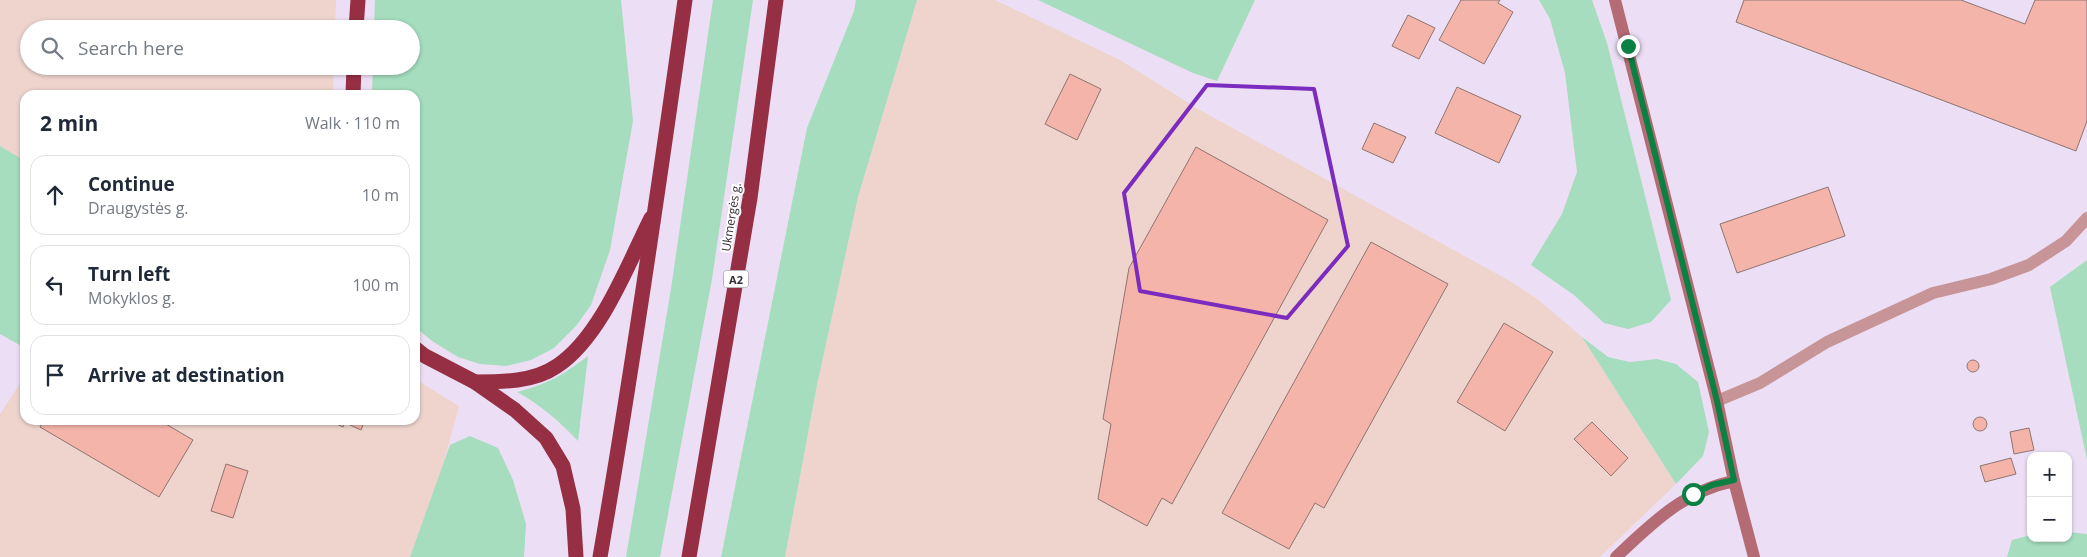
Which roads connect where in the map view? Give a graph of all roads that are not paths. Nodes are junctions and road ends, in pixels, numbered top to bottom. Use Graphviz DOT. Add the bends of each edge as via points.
graph roads {
  1 [pos="358,0"];
  2 [pos="685,0"];
  3 [pos="776,0"];
  4 [pos="1615,0"];
  5 [pos="357,20"];
  6 [pos="354,75"];
  7 [pos="353,90"];
  8 [pos="657,205"];
  9 [pos="2087,218"];
  10 [pos="420,352"];
  11 [pos="475,382"];
  12 [pos="1717,401"];
  13 [pos="1734,480"];
  14 [pos="576,557"];
  15 [pos="600,557"];
  16 [pos="689,557"];
  17 [pos="1616,557"];
  18 [pos="1754,557"];
  1 -- 5 [label="highway"];
  2 -- 8 [label="highway"];
  3 -- 16 [label="highway, Ukmergės g. / A2" via="750,198"];
  4 -- 12 [label="street"];
  6 -- 7 [label="highway"];
  8 -- 11 [label="highway" via="599,323 579,347 557,366 539,375 499,382"];
  8 -- 15 [label="highway"];
  9 -- 12 [label="street" via="2066,241 2029,265 1991,279 1933,293 1828,342 1760,383"];
  10 -- 11 [label="highway"];
  11 -- 14 [label="highway" via="515,410 546,438 562,466 572,509"];
  12 -- 13 [label="street"];
  13 -- 17 [label="street" via="1693,494 1659,517"];
  13 -- 18 [label="street"];
}
